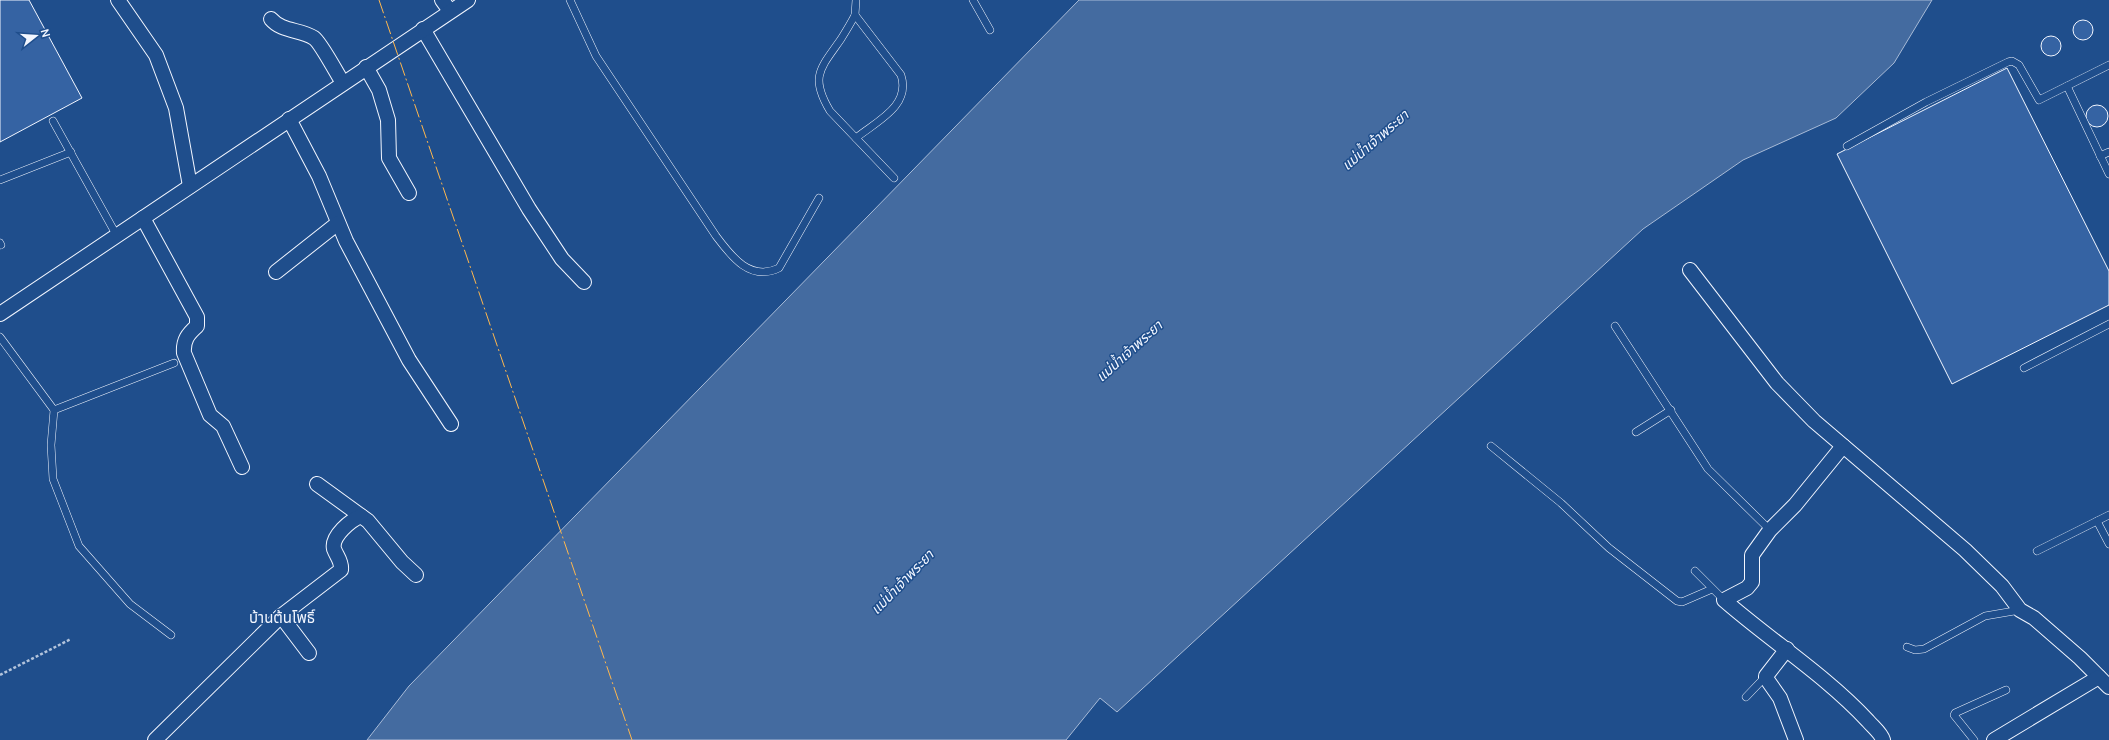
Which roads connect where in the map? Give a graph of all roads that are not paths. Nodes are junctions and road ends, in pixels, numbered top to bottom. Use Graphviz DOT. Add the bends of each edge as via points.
graph roads {
  1 [pos="118,0"];
  2 [pos="468,0"];
  3 [pos="570,0"];
  4 [pos="856,0"];
  5 [pos="973,0"];
  6 [pos="446,6"];
  7 [pos="855,15"];
  8 [pos="271,19"];
  9 [pos="423,29"];
  10 [pos="990,30"];
  11 [pos="2109,65"];
  12 [pos="366,67"];
  13 [pos="343,83"];
  14 [pos="2067,86"];
  15 [pos="289,119"];
  16 [pos="53,121"];
  17 [pos="856,138"];
  18 [pos="1847,146"];
  19 [pos="70,152"];
  20 [pos="2109,152"];
  21 [pos="2100,156"];
  22 [pos="2109,174"];
  23 [pos="894,178"];
  24 [pos="0,180"];
  25 [pos="190,186"];
  26 [pos="409,192"];
  27 [pos="819,198"];
  28 [pos="143,218"];
  29 [pos="338,222"];
  30 [pos="117,236"];
  31 [pos="1690,270"];
  32 [pos="276,272"];
  33 [pos="584,282"];
  34 [pos="0,314"];
  35 [pos="2109,324"];
  36 [pos="1615,326"];
  37 [pos="0,337"];
  38 [pos="174,363"];
  39 [pos="2024,368"];
  40 [pos="54,410"];
  41 [pos="1671,410"];
  42 [pos="451,424"];
  43 [pos="1636,432"];
  44 [pos="1491,446"];
  45 [pos="1843,446"];
  46 [pos="242,467"];
  47 [pos="317,484"];
  48 [pos="2109,515"];
  49 [pos="361,516"];
  50 [pos="2097,521"];
  51 [pos="1770,530"];
  52 [pos="2109,544"];
  53 [pos="2037,550"];
  54 [pos="1695,571"];
  55 [pos="416,575"];
  56 [pos="1712,589"];
  57 [pos="1724,600"];
  58 [pos="2020,610"];
  59 [pos="281,616"];
  60 [pos="171,635"];
  61 [pos="1907,647"];
  62 [pos="1787,649"];
  63 [pos="309,653"];
  64 [pos="1766,676"];
  65 [pos="2099,677"];
  66 [pos="2109,687"];
  67 [pos="2006,690"];
  68 [pos="1746,696"];
  69 [pos="155,740"];
  70 [pos="1796,740"];
  71 [pos="1883,740"];
  72 [pos="1974,740"];
  73 [pos="1994,740"];
  1 -- 25 [label="street" via="156,56 176,108"];
  2 -- 6 [label="street"];
  3 -- 27 [label="lane" via="596,56 716,236 729,254 744,267 770,272 779,268"];
  4 -- 7 [label="lane"];
  5 -- 10 [label="lane"];
  6 -- 9 [label="street"];
  7 -- 17 [label="lane" via="821,69 819,84 822,98 830,111"];
  7 -- 17 [label="lane" via="901,75 904,84 903,95 897,106"];
  8 -- 13 [label="street" via="282,27 315,39"];
  9 -- 12 [label="street"];
  9 -- 33 [label="street" via="529,209 562,259"];
  11 -- 14 [label="lane"];
  12 -- 13 [label="street"];
  12 -- 26 [label="street" via="379,90 388,120 389,158"];
  13 -- 15 [label="street"];
  14 -- 18 [label="lane" via="2039,100 2019,65 2012,61 2008,62 1926,102"];
  14 -- 21 [label="lane"];
  15 -- 25 [label="street"];
  15 -- 29 [label="street" via="319,176"];
  16 -- 19 [label="lane"];
  17 -- 23 [label="lane"];
  19 -- 24 [label="lane"];
  19 -- 30 [label="lane"];
  20 -- 21 [label="lane"];
  21 -- 22 [label="lane"];
  25 -- 28 [label="street"];
  28 -- 30 [label="street"];
  28 -- 46 [label="street" via="197,317 197,326 187,335 183,344 184,353 210,415 222,426"];
  29 -- 32 [label="street"];
  29 -- 42 [label="street" via="409,360"];
  30 -- 34 [label="street"];
  31 -- 45 [label="street" via="1777,384"];
  35 -- 39 [label="lane"];
  36 -- 41 [label="lane"];
  37 -- 40 [label="lane"];
  38 -- 40 [label="lane"];
  40 -- 60 [label="lane" via="51,445 53,478 79,546 130,604"];
  41 -- 43 [label="lane"];
  41 -- 51 [label="lane" via="1708,469"];
  44 -- 56 [label="lane" via="1561,503 1609,548 1677,601 1682,602"];
  45 -- 51 [label="street" via="1795,505"];
  45 -- 58 [label="street" via="1965,550 2002,586"];
  47 -- 49 [label="street"];
  48 -- 50 [label="lane"];
  49 -- 55 [label="street" via="368,520"];
  49 -- 59 [label="street" via="341,531 335,541 334,549 342,564 341,570"];
  50 -- 52 [label="lane"];
  50 -- 53 [label="lane"];
  51 -- 57 [label="street" via="1752,555 1752,582"];
  54 -- 56 [label="lane"];
  56 -- 57 [label="lane"];
  57 -- 62 [label="street" via="1754,626"];
  58 -- 61 [label="lane" via="1985,616 1924,649 1915,650"];
  58 -- 65 [label="street" via="2046,629"];
  59 -- 63 [label="street"];
  59 -- 69 [label="street"];
  62 -- 64 [label="street"];
  62 -- 71 [label="street" via="1854,706"];
  64 -- 68 [label="lane"];
  64 -- 70 [label="street" via="1767,682 1780,698"];
  65 -- 66 [label="street"];
  65 -- 73 [label="street"];
  67 -- 72 [label="lane" via="1955,713"];
}
